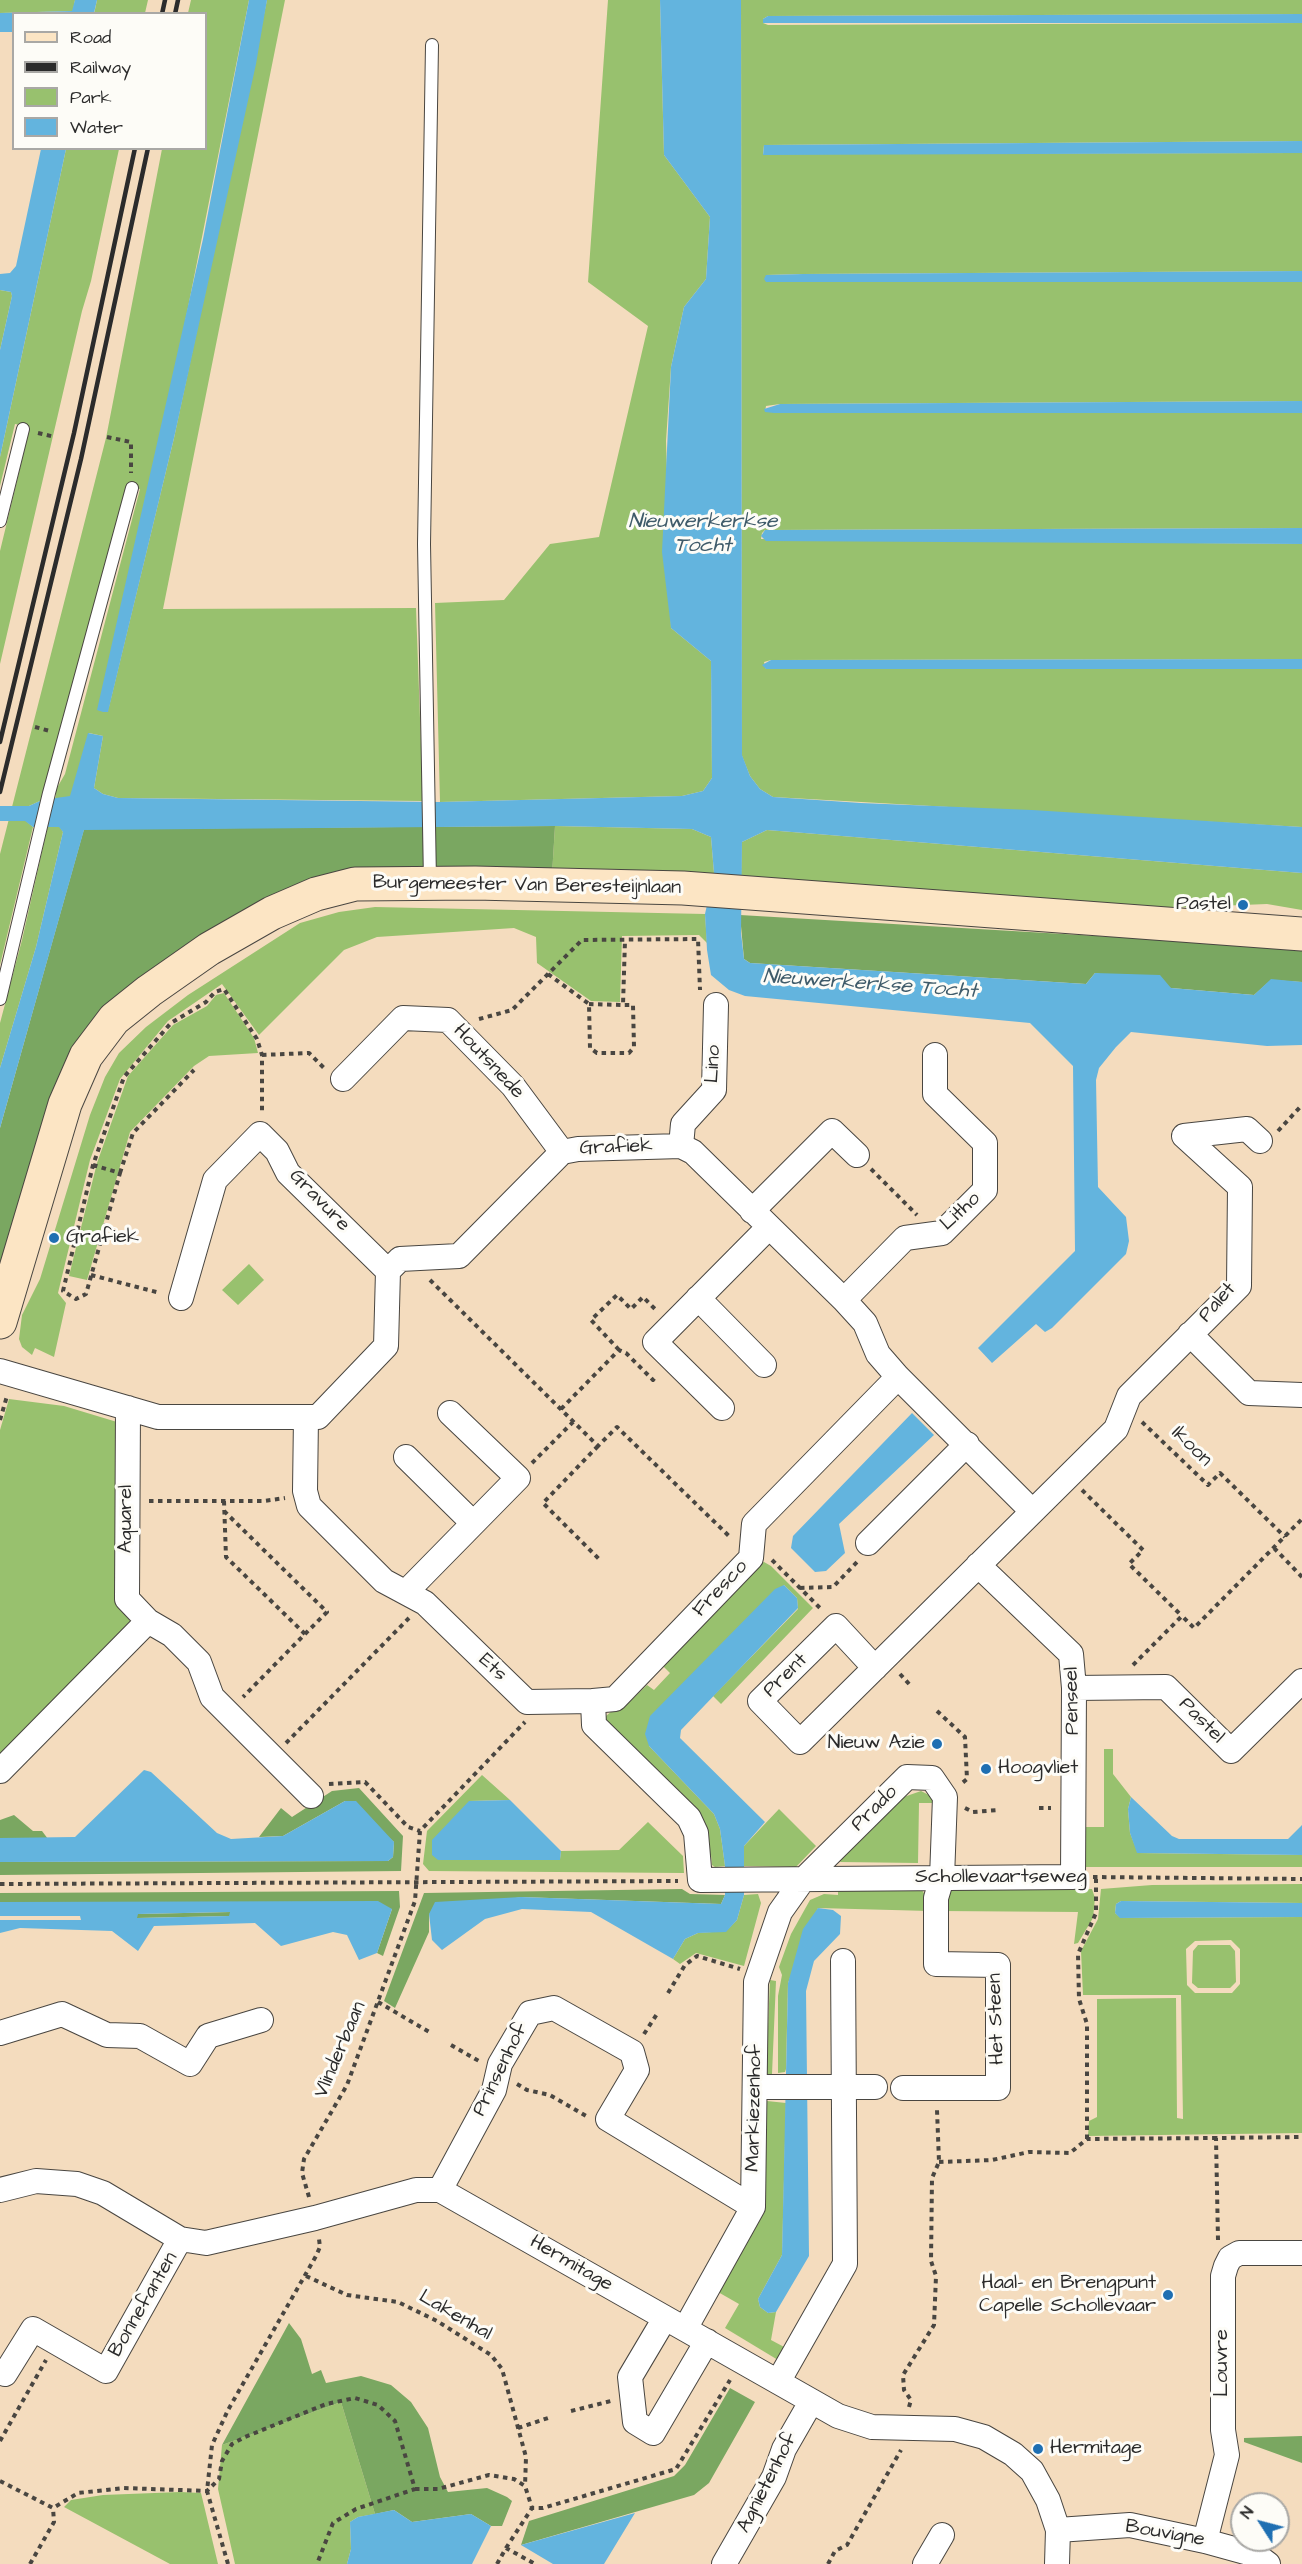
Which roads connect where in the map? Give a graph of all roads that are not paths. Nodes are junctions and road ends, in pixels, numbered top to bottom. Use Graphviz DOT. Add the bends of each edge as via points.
graph roads {
  1 [pos="432,45"];
  2 [pos="28,431"];
  3 [pos="132,488"];
  4 [pos="0,521"];
  5 [pos="430,883"];
  6 [pos="1302,934"];
  7 [pos="0,999"];
  8 [pos="716,1005"];
  9 [pos="935,1055"];
  10 [pos="343,1079"];
  11 [pos="1260,1141"];
  12 [pos="681,1146"];
  13 [pos="562,1152"];
  14 [pos="857,1155"];
  15 [pos="760,1219"];
  16 [pos="399,1265"];
  17 [pos="181,1298"];
  18 [pos="698,1298"];
  19 [pos="844,1300"];
  20 [pos="0,1322"];
  21 [pos="1190,1334"];
  22 [pos="764,1365"];
  23 [pos="0,1371"];
  24 [pos="898,1377"];
  25 [pos="1302,1395"];
  26 [pos="128,1408"];
  27 [pos="722,1408"];
  28 [pos="450,1413"];
  29 [pos="306,1417"];
  30 [pos="967,1444"];
  31 [pos="406,1457"];
  32 [pos="1032,1510"];
  33 [pos="473,1523"];
  34 [pos="868,1543"];
  35 [pos="978,1565"];
  36 [pos="415,1597"];
  37 [pos="148,1621"];
  38 [pos="875,1668"];
  39 [pos="1302,1680"];
  40 [pos="1074,1688"];
  41 [pos="593,1701"];
  42 [pos="0,1771"];
  43 [pos="311,1796"];
  44 [pos="1085,1877"];
  45 [pos="942,1878"];
  46 [pos="802,1881"];
  47 [pos="843,1961"];
  48 [pos="261,2020"];
  49 [pos="0,2032"];
  50 [pos="844,2086"];
  51 [pos="765,2087"];
  52 [pos="875,2087"];
  53 [pos="903,2088"];
  54 [pos="0,2190"];
  55 [pos="441,2190"];
  56 [pos="753,2206"];
  57 [pos="180,2239"];
  58 [pos="1302,2253"];
  59 [pos="675,2323"];
  60 [pos="707,2342"];
  61 [pos="0,2371"];
  62 [pos="778,2382"];
  63 [pos="811,2402"];
  64 [pos="1058,2530"];
  65 [pos="942,2535"];
  66 [pos="1205,2541"];
  67 [pos="724,2564"];
  68 [pos="925,2564"];
  69 [pos="1057,2564"];
  70 [pos="1268,2564"];
  1 -- 5 [label="lane" via="424,544"];
  2 -- 4 [label="lane"];
  3 -- 7 [label="lane" via="49,793"];
  5 -- 6 [label="main road, Burgemeester Van Beresteijnlaan" via="683,888"];
  5 -- 20 [label="main road, Burgemeester Van Beresteijnlaan" via="356,884 316,894 272,913 209,950 114,1019 86,1056 65,1104"];
  8 -- 12 [label="street, Lino" via="714,1090 683,1124"];
  9 -- 19 [label="street, Litho" via="935,1094 985,1143 985,1190 942,1233 905,1238"];
  10 -- 13 [label="street, Houtsnede" via="403,1018 448,1020 513,1086"];
  11 -- 21 [label="street, Palet" via="1246,1130 1184,1136 1240,1187 1239,1286"];
  12 -- 13 [label="street, Grafiek"];
  12 -- 15 [label="street, Grafiek" via="693,1152"];
  13 -- 16 [label="street, Grafiek" via="459,1256"];
  14 -- 15 [label="street" via="832,1131"];
  15 -- 18 [label="street"];
  15 -- 19 [label="street, Grafiek"];
  16 -- 17 [label="street, Gravure" via="288,1173 277,1150 260,1134 215,1180"];
  16 -- 29 [label="street" via="386,1346 318,1417"];
  18 -- 22 [label="street"];
  18 -- 27 [label="street" via="655,1342"];
  19 -- 24 [label="street, Grafiek" via="865,1323 878,1354"];
  21 -- 25 [label="street" via="1249,1393"];
  21 -- 32 [label="street, Palet" via="1129,1396 1116,1429"];
  23 -- 26 [label="street"];
  24 -- 30 [label="street, Grafiek"];
  24 -- 41 [label="street, Fresco" via="754,1524 751,1558 615,1699"];
  26 -- 29 [label="street" via="158,1417"];
  26 -- 37 [label="street, Aquarel" via="127,1599"];
  28 -- 33 [label="street" via="518,1478"];
  29 -- 36 [label="street, Ets" via="309,1506 384,1581"];
  30 -- 32 [label="street, Grafiek"];
  30 -- 34 [label="street"];
  31 -- 33 [label="street"];
  32 -- 35 [label="street, Prent"];
  33 -- 36 [label="street"];
  35 -- 38 [label="street, Prent"];
  35 -- 40 [label="street, Penseel" via="1071,1654"];
  36 -- 41 [label="street, Ets" via="527,1702"];
  37 -- 42 [label="street"];
  37 -- 43 [label="street, Aquarel" via="172,1635 200,1662 212,1697"];
  38 -- 38 [label="street, Prent" via="836,1626 760,1701 800,1742"];
  39 -- 40 [label="street, Pastel" via="1231,1751 1166,1686"];
  40 -- 44 [label="street, Penseel"];
  41 -- 46 [label="street, Schollevaartseweg" via="594,1725 689,1818 709,1880"];
  44 -- 45 [label="street, Schollevaartseweg"];
  45 -- 46 [label="street, Schollevaartseweg"];
  45 -- 46 [label="street, Prado" via="945,1797 932,1778 907,1778"];
  45 -- 53 [label="street, Het Steen" via="936,1898 936,1965 998,1965 998,2088"];
  46 -- 51 [label="street, Markiezenhof" via="780,1912 756,1983"];
  47 -- 50 [label="street"];
  48 -- 49 [label="street" via="208,2036 190,2064 140,2036 107,2035 62,2014"];
  50 -- 51 [label="street"];
  50 -- 52 [label="street"];
  50 -- 62 [label="street" via="845,2264"];
  51 -- 56 [label="street, Markiezenhof"];
  54 -- 57 [label="street" via="36,2181 77,2184 103,2193"];
  55 -- 56 [label="street, Prinsenhof" via="530,2013 554,2007 632,2052 637,2070 608,2119"];
  55 -- 57 [label="street" via="416,2190 206,2243"];
  55 -- 59 [label="street, Hermitage"];
  56 -- 59 [label="street, Markiezenhof"];
  57 -- 61 [label="street, Bonnefanten" via="106,2371 33,2329 5,2374"];
  58 -- 66 [label="street, Louvre" via="1239,2253 1230,2258 1223,2276 1223,2430 1227,2455"];
  59 -- 60 [label="street, Hermitage"];
  59 -- 60 [label="street" via="630,2377 635,2422 653,2433"];
  60 -- 62 [label="street, Hermitage"];
  62 -- 63 [label="street, Hermitage"];
  63 -- 64 [label="street, Hermitage" via="837,2416 872,2427 955,2429 984,2437 1032,2471"];
  63 -- 67 [label="street, Agnietenhof"];
  64 -- 66 [label="street, Bouvigne" via="1130,2525"];
  64 -- 69 [label="street, Hermitage"];
  65 -- 68 [label="street"];
  66 -- 70 [label="street, Bouvigne" via="1256,2555"];
}
